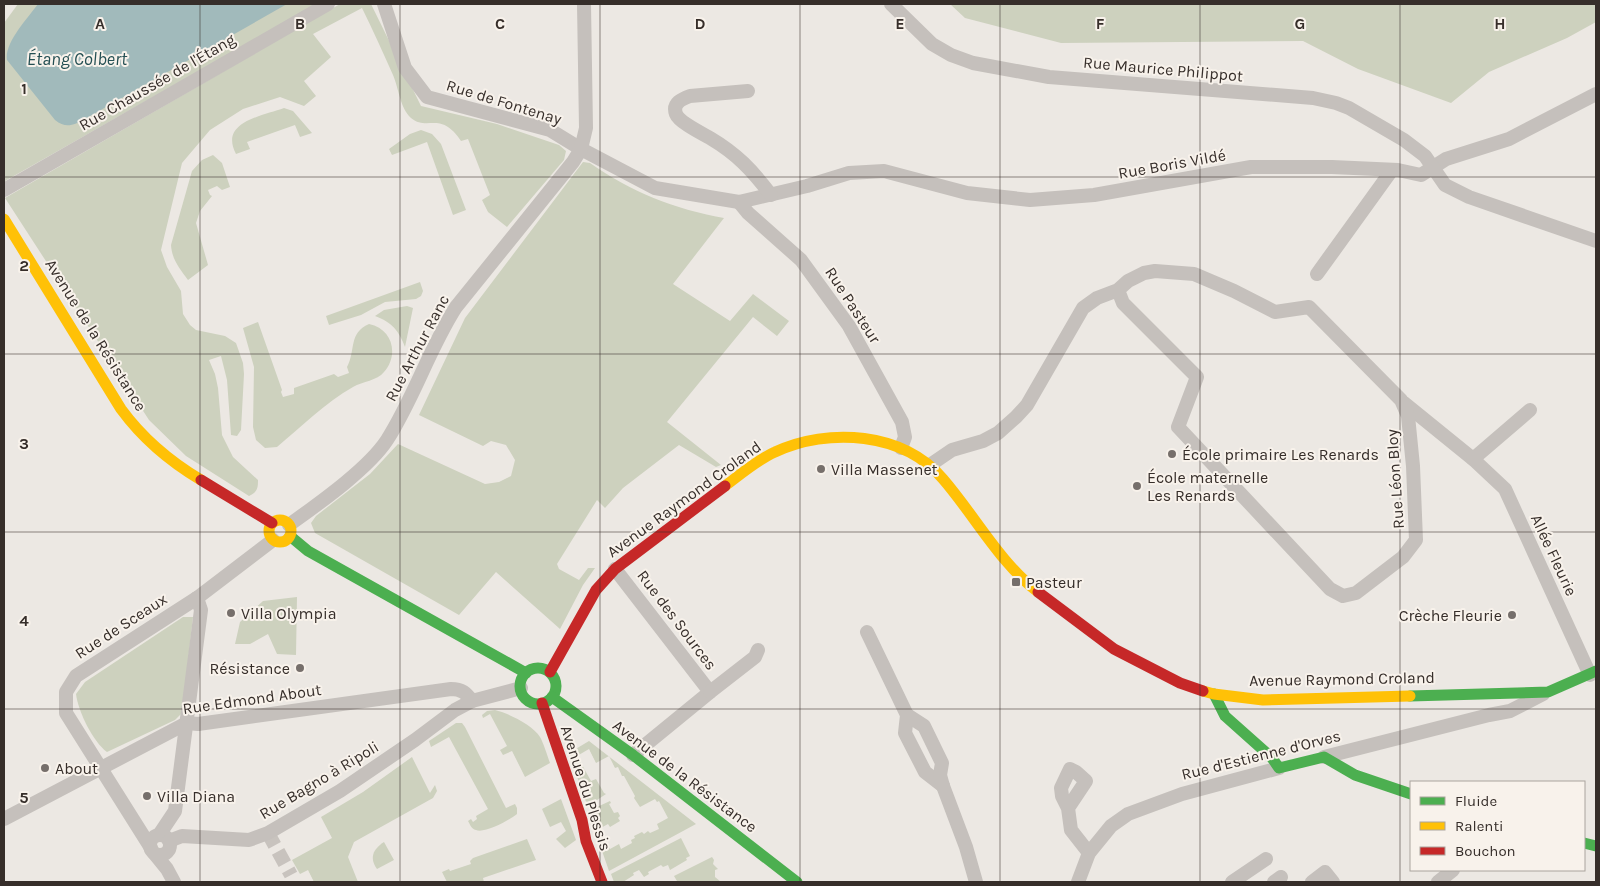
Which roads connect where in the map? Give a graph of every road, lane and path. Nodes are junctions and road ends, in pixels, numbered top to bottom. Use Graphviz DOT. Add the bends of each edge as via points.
graph roads {
  1 [pos="328,4"];
  2 [pos="384,4"];
  3 [pos="584,4"];
  4 [pos="891,4"];
  5 [pos="748,91"];
  6 [pos="1596,94"];
  7 [pos="581,149"];
  8 [pos="1433,168"];
  9 [pos="1392,170"];
  10 [pos="4,190"];
  11 [pos="771,195"];
  12 [pos="739,202"];
  13 [pos="4,219"];
  14 [pos="4,238"];
  15 [pos="1596,241"];
  16 [pos="1317,274"];
  17 [pos="1118,290"];
  18 [pos="1401,400"];
  19 [pos="1530,410"];
  20 [pos="134,442"];
  21 [pos="901,448"];
  22 [pos="1473,459"];
  23 [pos="930,465"];
  24 [pos="249,523"];
  25 [pos="289,530"];
  26 [pos="271,532"];
  27 [pos="615,569"];
  28 [pos="197,598"];
  29 [pos="867,632"];
  30 [pos="758,650"];
  31 [pos="550,672"];
  32 [pos="526,673"];
  33 [pos="1593,673"];
  34 [pos="521,688"];
  35 [pos="710,692"];
  36 [pos="1510,692"];
  37 [pos="1548,692"];
  38 [pos="1214,694"];
  39 [pos="552,697"];
  40 [pos="472,701"];
  41 [pos="542,703"];
  42 [pos="907,714"];
  43 [pos="1489,715"];
  44 [pos="187,723"];
  45 [pos="633,755"];
  46 [pos="1324,757"];
  47 [pos="101,767"];
  48 [pos="1279,768"];
  49 [pos="943,786"];
  50 [pos="1410,794"];
  51 [pos="1068,808"];
  52 [pos="4,820"];
  53 [pos="164,838"];
  54 [pos="153,851"];
  55 [pos="1089,853"];
  56 [pos="1266,859"];
  57 [pos="1452,871"];
  58 [pos="174,882"];
  59 [pos="602,882"];
  60 [pos="797,882"];
  61 [pos="976,882"];
  62 [pos="1078,882"];
  63 [pos="1232,882"];
  64 [pos="1312,882"];
  65 [pos="1332,882"];
  66 [pos="1438,882"];
  1 -- 10 [label="street, Rue Chaussée de l'Étang"];
  2 -- 7 [label="street, Rue de Fontenay" via="405,68 427,97 550,130"];
  3 -- 7 [label="street" via="586,128"];
  4 -- 8 [label="street, Rue Maurice Philippot" via="932,44 972,63 1049,77 1313,98 1336,103 1404,140 1426,156"];
  5 -- 11 [label="street" via="690,96 676,104 675,112 678,118 743,161"];
  6 -- 8 [label="street, Rue Boris Vildé" via="1509,139 1446,159"];
  7 -- 12 [label="street, Rue de Fontenay" via="655,188"];
  7 -- 25 [label="street, Rue Arthur Ranc" via="449,318 386,441 370,460"];
  8 -- 9 [label="street, Rue Boris Vildé" via="1421,175"];
  8 -- 15 [label="street" via="1444,185 1469,197"];
  9 -- 11 [label="street, Rue Boris Vildé" via="1332,166 1251,167 1103,194 1030,200 967,193 884,171 849,173"];
  9 -- 16 [label="street"];
  11 -- 12 [label="street, Rue Boris Vildé"];
  12 -- 21 [label="street, Rue Pasteur" via="748,214 802,260 848,326 902,422 905,437"];
  13 -- 26 [label="main road, Avenue de la Résistance" via="135,428 162,454"];
  14 -- 20 [label="main road, Avenue de la Résistance"];
  17 -- 18 [label="street, Rue Léon Bloy" via="1144,273 1194,274 1275,312 1308,307"];
  17 -- 18 [label="street, Rue Léon Bloy" via="1123,303 1197,377 1178,427 1330,589 1343,596 1356,593 1404,557 1416,540 1408,416"];
  17 -- 23 [label="street" via="1083,308 1027,405 1016,417 998,433 952,450"];
  18 -- 22 [label="street, Allée Fleurie"];
  19 -- 22 [label="street"];
  21 -- 23 [label="main road, Avenue Raymond Croland"];
  21 -- 27 [label="main road, Avenue Raymond Croland" via="856,438 824,438 775,452"];
  22 -- 33 [label="street, Allée Fleurie" via="1505,489"];
  23 -- 38 [label="main road, Avenue Raymond Croland" via="1012,569 1028,584 1114,649 1180,683"];
  24 -- 26 [label="main road"];
  25 -- 26 [label="main road" via="288,539 280,542"];
  25 -- 26 [label="main road" via="283,520 275,521"];
  25 -- 32 [label="main road" via="308,551"];
  26 -- 28 [label="street, Rue de Sceaux"];
  27 -- 31 [label="main road, Avenue Raymond Croland" via="596,590"];
  27 -- 35 [label="street, Rue des Sources"];
  28 -- 44 [label="street" via="201,610"];
  28 -- 47 [label="street, Rue de Sceaux" via="76,676 66,692 66,713"];
  29 -- 42 [label="street"];
  30 -- 35 [label="street, Rue des Sources" via="755,657"];
  31 -- 32 [label="main road" via="535,668"];
  31 -- 39 [label="main road" via="556,681"];
  32 -- 34 [label="main road"];
  33 -- 37 [label="main road, Rue d'Estienne d'Orves"];
  34 -- 40 [label="street"];
  34 -- 41 [label="main road" via="526,698"];
  35 -- 45 [label="street, Rue des Sources"];
  36 -- 37 [label="main road, Avenue Raymond Croland"];
  36 -- 38 [label="main road, Avenue Raymond Croland" via="1263,700"];
  36 -- 43 [label="street, Rue d'Estienne d'Orves" via="1514,702"];
  37 -- 43 [label="street, Rue d'Estienne d'Orves" via="1510,712"];
  38 -- 48 [label="main road" via="1224,716"];
  39 -- 41 [label="main road"];
  39 -- 45 [label="main road, Avenue de la Résistance"];
  40 -- 44 [label="street, Rue Edmond About" via="464,691 451,689"];
  40 -- 53 [label="street, Rue Bagno à Ripoli" via="340,791 268,833 249,840"];
  41 -- 59 [label="main road, Avenue du Plessis"];
  42 -- 49 [label="street" via="924,726 942,763 940,775"];
  42 -- 49 [label="street" via="905,733 925,772"];
  43 -- 46 [label="street, Rue d'Estienne d'Orves"];
  44 -- 47 [label="street, Rue Edmond About"];
  44 -- 53 [label="street" via="175,811"];
  45 -- 60 [label="main road, Avenue de la Résistance"];
  46 -- 48 [label="main road, Rue d'Estienne d'Orves"];
  46 -- 50 [label="main road" via="1350,774"];
  47 -- 52 [label="street, Rue Edmond About"];
  47 -- 54 [label="street, Rue de Sceaux"];
  48 -- 55 [label="street, Rue d'Estienne d'Orves" via="1182,794 1128,814 1111,826"];
  49 -- 61 [label="street"];
  51 -- 55 [label="street" via="1071,830"];
  53 -- 54 [label="street" via="152,840"];
  54 -- 58 [label="street, Rue de Sceaux"];
  55 -- 62 [label="street, Rue d'Estienne d'Orves"];
  56 -- 63 [label="street"];
  57 -- 66 [label="street"];
  64 -- 65 [label="street" via="1325,872"];
}
